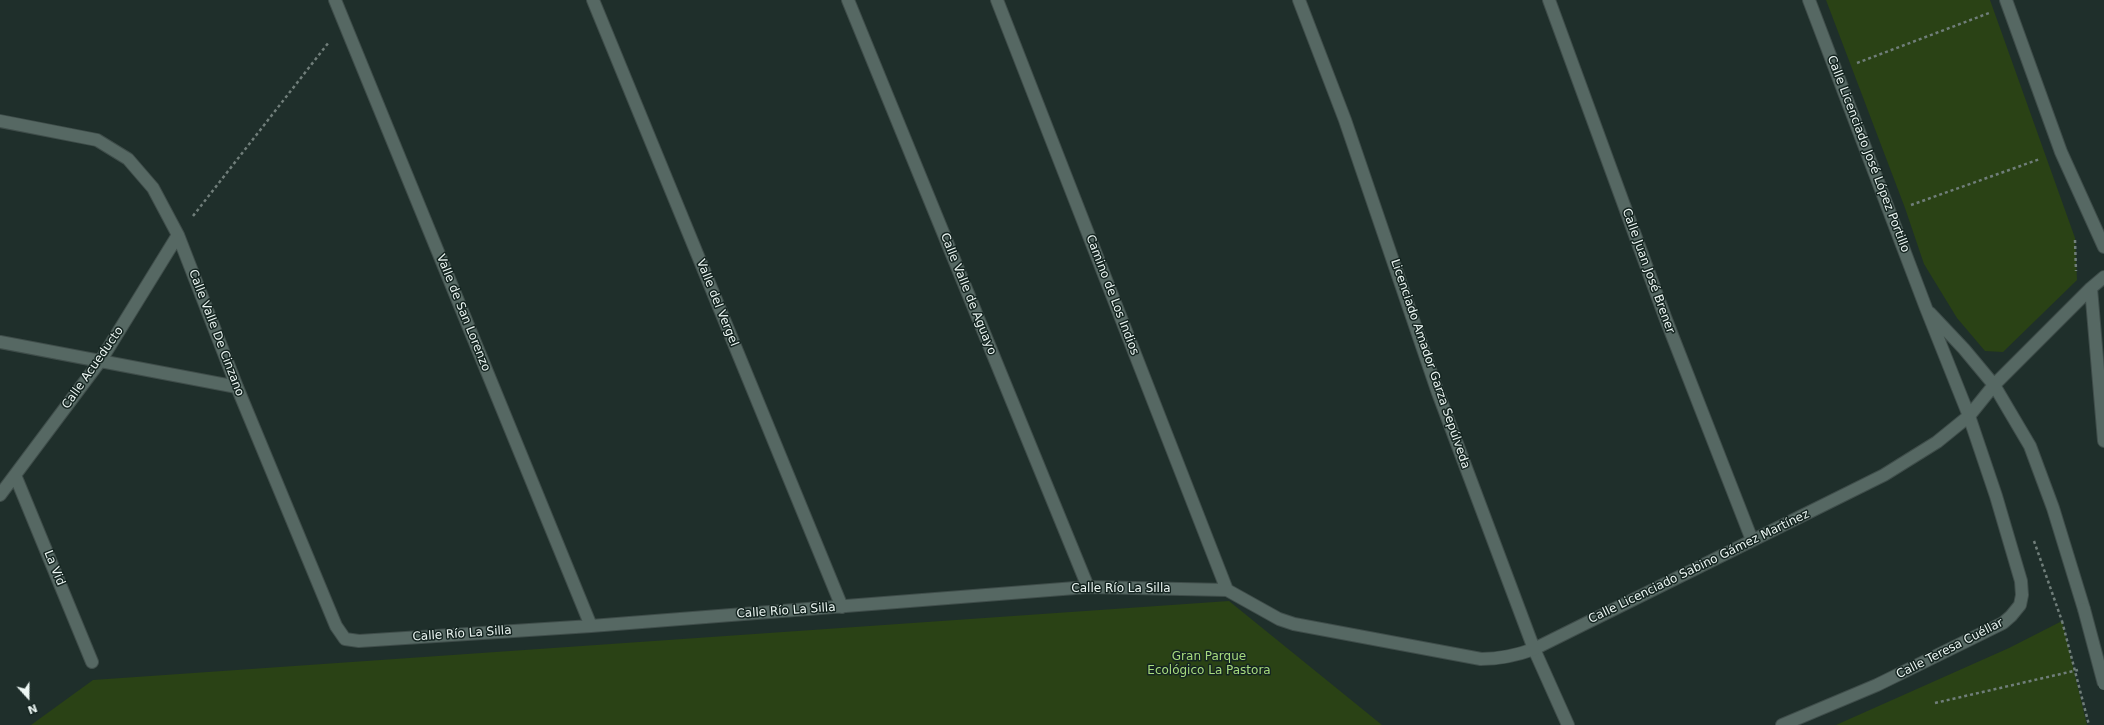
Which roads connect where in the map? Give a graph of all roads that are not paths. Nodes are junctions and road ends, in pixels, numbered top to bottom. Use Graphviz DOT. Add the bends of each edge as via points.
graph roads {
  1 [pos="335,0"];
  2 [pos="593,0"];
  3 [pos="848,0"];
  4 [pos="997,0"];
  5 [pos="1299,0"];
  6 [pos="1549,0"];
  7 [pos="1810,0"];
  8 [pos="2007,3"];
  9 [pos="0,121"];
  10 [pos="178,235"];
  11 [pos="2104,247"];
  12 [pos="2104,277"];
  13 [pos="2091,288"];
  14 [pos="1926,308"];
  15 [pos="0,342"];
  16 [pos="101,360"];
  17 [pos="1994,385"];
  18 [pos="237,387"];
  19 [pos="1969,416"];
  20 [pos="2104,441"];
  21 [pos="15,475"];
  22 [pos="0,495"];
  23 [pos="1752,540"];
  24 [pos="1088,587"];
  25 [pos="1227,590"];
  26 [pos="842,607"];
  27 [pos="591,626"];
  28 [pos="345,639"];
  29 [pos="1534,649"];
  30 [pos="92,662"];
  31 [pos="2104,684"];
  32 [pos="1568,725"];
  33 [pos="1782,725"];
  1 -- 27 [label="street, Valle de San Lorenzo"];
  2 -- 26 [label="street, Valle del Vergel"];
  3 -- 24 [label="street, Calle Valle de Aguayo"];
  4 -- 25 [label="street, Camino de Los Indios"];
  5 -- 29 [label="street, Licenciado Amador Garza Sepúlveda" via="1345,120 1438,393"];
  6 -- 23 [label="street, Calle Juan José Brener" via="1665,317"];
  7 -- 14 [label="street, Calle Licenciado José López Portillo"];
  8 -- 11 [label="street" via="2061,152"];
  9 -- 10 [label="street, Calle Valle De Cinzano" via="97,140 128,159 153,188"];
  10 -- 16 [label="street, Calle Acueducto"];
  10 -- 18 [label="street, Calle Valle De Cinzano"];
  12 -- 13 [label="street, Calle Licenciado Sabino Gámez Martínez"];
  13 -- 17 [label="street, Calle Licenciado Sabino Gámez Martínez"];
  13 -- 20 [label="street"];
  14 -- 17 [label="street, Calle Licenciado José López Portillo"];
  14 -- 19 [label="street, Calle Licenciado José López Portillo"];
  15 -- 16 [label="street"];
  16 -- 18 [label="street"];
  16 -- 21 [label="street, Calle Acueducto"];
  17 -- 19 [label="street, Calle Licenciado Sabino Gámez Martínez"];
  17 -- 31 [label="street, Calle Licenciado José López Portillo, bridge" via="2030,446 2039,468 2074,570"];
  18 -- 28 [label="street, Calle Valle De Cinzano" via="336,626"];
  19 -- 23 [label="street, Calle Licenciado Sabino Gámez Martínez" via="1937,442 1884,475"];
  19 -- 33 [label="street, Calle Teresa Cuéllar" via="2021,581 2020,605 2003,623 1877,685"];
  21 -- 22 [label="street, Calle Acueducto"];
  21 -- 30 [label="street, La Vid"];
  23 -- 29 [label="street, Calle Licenciado Sabino Gámez Martínez"];
  24 -- 25 [label="street, Calle Río La Silla"];
  24 -- 26 [label="street, Calle Río La Silla"];
  25 -- 29 [label="street, Calle Licenciado Sabino Gámez Martínez" via="1279,619 1302,626 1481,659 1513,657"];
  26 -- 27 [label="street, Calle Río La Silla"];
  27 -- 28 [label="street, Calle Río La Silla" via="368,641"];
  29 -- 32 [label="street, Licenciado Amador Garza Sepúlveda"];
}
